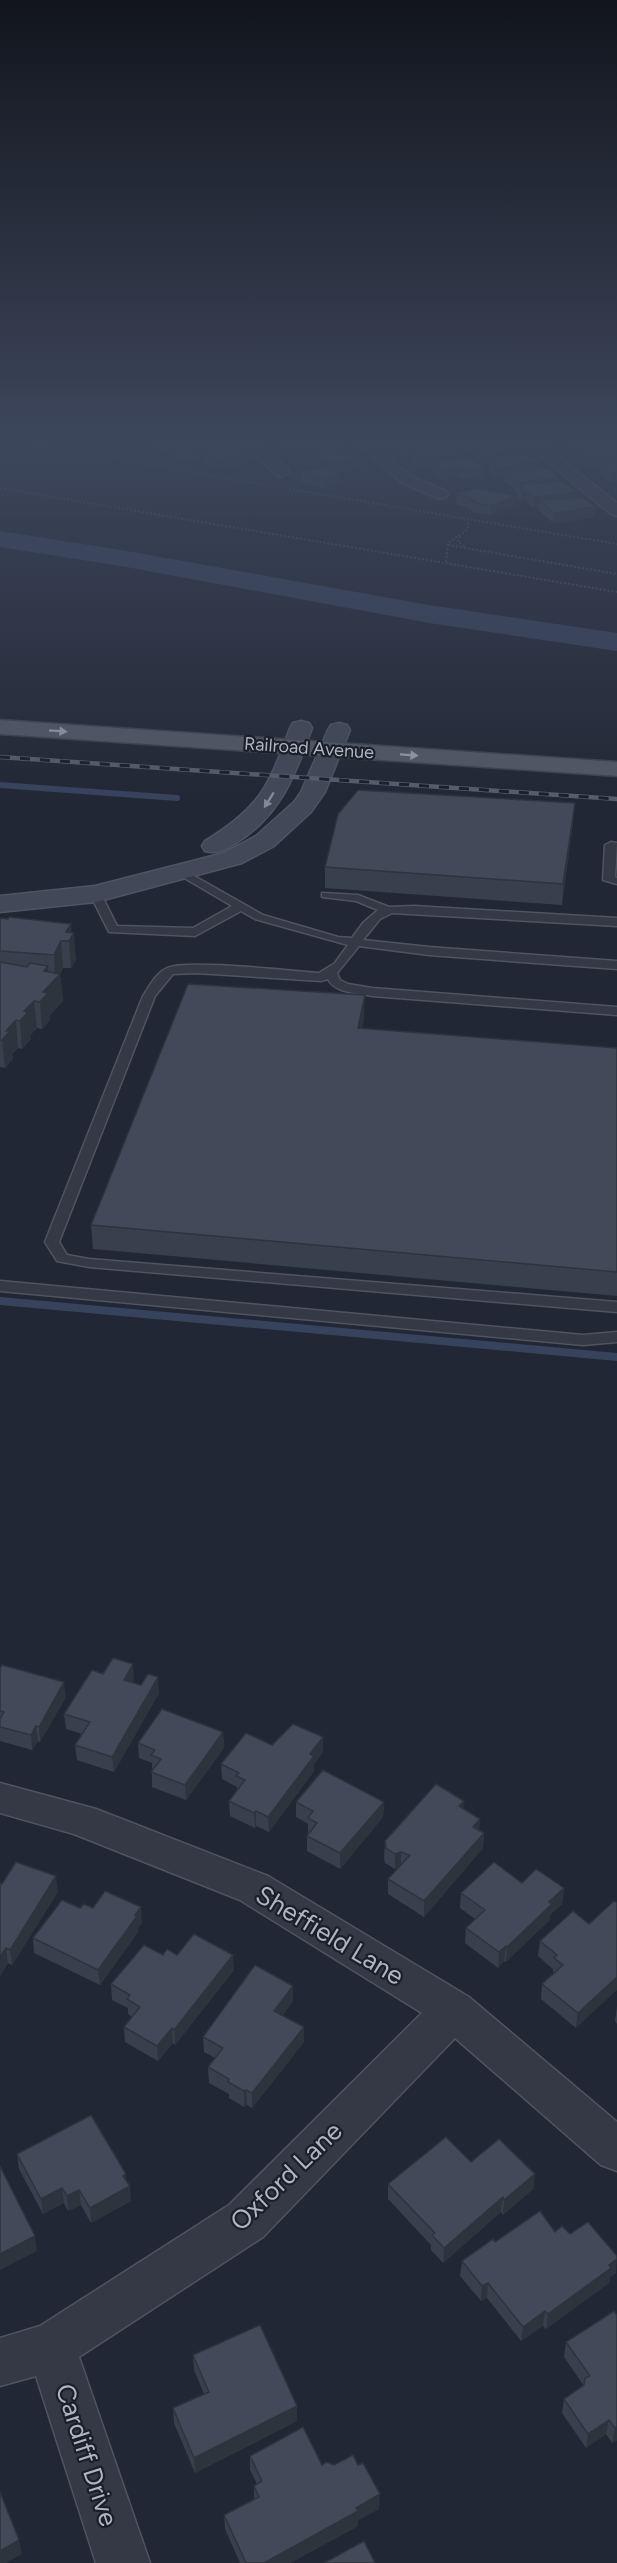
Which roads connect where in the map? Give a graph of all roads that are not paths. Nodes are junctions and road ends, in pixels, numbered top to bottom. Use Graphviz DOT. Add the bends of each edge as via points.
graph roads {
  1 [pos="0,710"];
  2 [pos="0,727"];
  3 [pos="297,738"];
  4 [pos="334,740"];
  5 [pos="617,749"];
  6 [pos="617,769"];
  7 [pos="617,846"];
  8 [pos="185,869"];
  9 [pos="617,881"];
  10 [pos="96,894"];
  11 [pos="326,895"];
  12 [pos="0,904"];
  13 [pos="240,907"];
  14 [pos="387,910"];
  15 [pos="617,922"];
  16 [pos="356,942"];
  17 [pos="617,965"];
  18 [pos="332,974"];
  19 [pos="617,1011"];
  20 [pos="0,1286"];
  21 [pos="617,1308"];
  22 [pos="617,1337"];
  23 [pos="0,1798"];
  24 [pos="454,2010"];
  25 [pos="617,2150"];
  26 [pos="51,2347"];
  27 [pos="0,2362"];
  28 [pos="123,2563"];
  1 -- 3 [label="main road, Railroad Avenue"];
  2 -- 3 [label="main road, Railroad Avenue, one-way"];
  3 -- 4 [label="main road, Railroad Avenue"];
  3 -- 8 [label="main road, one-way" via="272,799 259,816"];
  4 -- 5 [label="main road, Railroad Avenue"];
  4 -- 6 [label="main road, Railroad Avenue, one-way"];
  4 -- 8 [label="main road" via="313,792 287,824 233,858"];
  7 -- 9 [label="lane" via="611,845 609,880"];
  8 -- 10 [label="main road"];
  8 -- 13 [label="lane"];
  10 -- 12 [label="main road"];
  10 -- 13 [label="lane" via="113,929 195,932"];
  11 -- 14 [label="lane" via="358,898"];
  13 -- 16 [label="lane" via="259,918"];
  14 -- 15 [label="lane"];
  14 -- 16 [label="lane" via="373,919"];
  16 -- 17 [label="lane"];
  16 -- 18 [label="lane"];
  18 -- 19 [label="lane" via="335,982 345,987 372,992"];
  18 -- 21 [label="lane" via="308,978 196,969 170,971 159,981 147,1002 52,1242 63,1258"];
  20 -- 22 [label="lane" via="583,1340"];
  23 -- 24 [label="street, Sheffield Lane" via="82,1820 254,1888"];
  24 -- 25 [label="street, Sheffield Lane"];
  24 -- 26 [label="street, Oxford Lane" via="246,2221"];
  26 -- 27 [label="street, Oxford Lane"];
  26 -- 28 [label="street, Cardiff Drive"];
}
